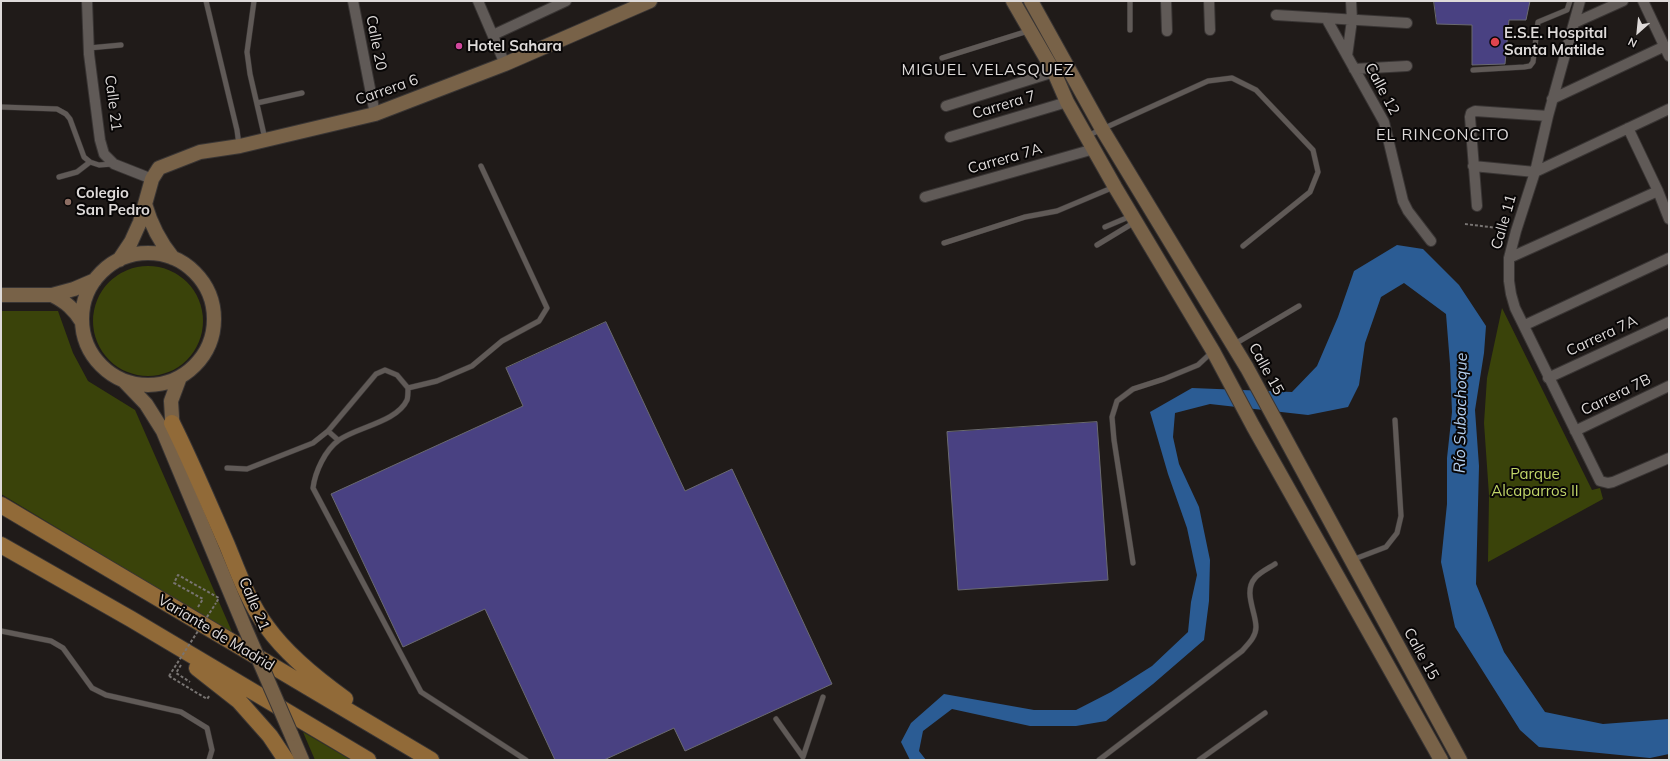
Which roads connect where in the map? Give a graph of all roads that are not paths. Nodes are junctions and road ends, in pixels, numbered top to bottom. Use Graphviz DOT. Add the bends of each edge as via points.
graph roads {
  1 [pos="87,1"];
  2 [pos="206,1"];
  3 [pos="254,1"];
  4 [pos="353,1"];
  5 [pos="478,1"];
  6 [pos="566,1"];
  7 [pos="650,1"];
  8 [pos="1013,1"];
  9 [pos="1031,1"];
  10 [pos="1130,1"];
  11 [pos="1166,1"];
  12 [pos="1209,1"];
  13 [pos="1351,1"];
  14 [pos="1570,1"];
  15 [pos="1580,1"];
  16 [pos="1623,1"];
  17 [pos="1643,1"];
  18 [pos="1276,15"];
  19 [pos="1326,18"];
  20 [pos="1352,20"];
  21 [pos="1407,23"];
  22 [pos="1574,23"];
  23 [pos="1029,30"];
  24 [pos="1130,30"];
  25 [pos="1210,30"];
  26 [pos="1167,31"];
  27 [pos="494,35"];
  28 [pos="121,45"];
  29 [pos="89,48"];
  30 [pos="1667,51"];
  31 [pos="1347,56"];
  32 [pos="942,58"];
  33 [pos="505,64"];
  34 [pos="1407,66"];
  35 [pos="1354,69"];
  36 [pos="1473,70"];
  37 [pos="1054,72"];
  38 [pos="302,93"];
  39 [pos="1552,100"];
  40 [pos="1067,102"];
  41 [pos="257,103"];
  42 [pos="946,106"];
  43 [pos="1,107"];
  44 [pos="1669,109"];
  45 [pos="374,114"];
  46 [pos="1548,116"];
  47 [pos="1628,128"];
  48 [pos="1102,129"];
  49 [pos="1087,136"];
  50 [pos="950,137"];
  51 [pos="265,140"];
  52 [pos="240,146"];
  53 [pos="1094,149"];
  54 [pos="90,162"];
  55 [pos="114,164"];
  56 [pos="481,166"];
  57 [pos="1473,166"];
  58 [pos="1535,172"];
  59 [pos="59,177"];
  60 [pos="152,179"];
  61 [pos="1115,187"];
  62 [pos="1658,191"];
  63 [pos="925,197"];
  64 [pos="145,201"];
  65 [pos="1477,206"];
  66 [pos="1134,218"];
  67 [pos="1669,219"];
  68 [pos="1105,227"];
  69 [pos="1431,241"];
  70 [pos="944,243"];
  71 [pos="1097,245"];
  72 [pos="1243,246"];
  73 [pos="173,258"];
  74 [pos="1509,258"];
  75 [pos="1669,258"];
  76 [pos="119,260"];
  77 [pos="95,280"];
  78 [pos="1,295"];
  79 [pos="52,295"];
  80 [pos="1299,306"];
  81 [pos="82,322"];
  82 [pos="1669,322"];
  83 [pos="1525,325"];
  84 [pos="1233,345"];
  85 [pos="1213,351"];
  86 [pos="180,377"];
  87 [pos="1548,378"];
  88 [pos="124,381"];
  89 [pos="1669,386"];
  90 [pos="408,388"];
  91 [pos="1395,420"];
  92 [pos="172,423"];
  93 [pos="328,431"];
  94 [pos="1575,431"];
  95 [pos="338,440"];
  96 [pos="1669,458"];
  97 [pos="175,461"];
  98 [pos="227,468"];
  99 [pos="1,505"];
  100 [pos="1,545"];
  101 [pos="1351,561"];
  102 [pos="1133,563"];
  103 [pos="1275,564"];
  104 [pos="1332,568"];
  105 [pos="131,619"];
  106 [pos="1,631"];
  107 [pos="824,697"];
  108 [pos="1265,713"];
  109 [pos="776,719"];
  110 [pos="803,759"];
  111 [pos="210,760"];
  112 [pos="286,760"];
  113 [pos="302,760"];
  114 [pos="368,760"];
  115 [pos="431,760"];
  116 [pos="526,760"];
  117 [pos="1099,760"];
  118 [pos="1199,760"];
  119 [pos="1441,760"];
  120 [pos="1460,760"];
  1 -- 29 [label="street, Calle 21"];
  2 -- 52 [label="lane"];
  3 -- 41 [label="lane" via="247,52"];
  4 -- 45 [label="street, Calle 20"];
  5 -- 27 [label="street"];
  6 -- 27 [label="street"];
  7 -- 33 [label="street, Carrera 6"];
  8 -- 23 [label="street"];
  9 -- 48 [label="street, Calle 15"];
  10 -- 24 [label="lane"];
  11 -- 26 [label="street"];
  12 -- 25 [label="street"];
  13 -- 20 [label="street"];
  14 -- 36 [label="lane" via="1567,10 1538,22 1533,62 1530,66"];
  15 -- 22 [label="street, Calle 11"];
  16 -- 22 [label="street"];
  17 -- 30 [label="street"];
  18 -- 19 [label="street"];
  19 -- 20 [label="street"];
  19 -- 31 [label="street, Calle 12"];
  20 -- 21 [label="street"];
  20 -- 31 [label="street"];
  22 -- 39 [label="street, Calle 11"];
  23 -- 32 [label="lane"];
  23 -- 37 [label="street"];
  27 -- 33 [label="street"];
  28 -- 29 [label="lane"];
  29 -- 55 [label="street, Calle 21" via="100,140 104,154"];
  30 -- 39 [label="street"];
  31 -- 35 [label="street, Calle 12"];
  33 -- 45 [label="street, Carrera 6"];
  34 -- 35 [label="street"];
  35 -- 69 [label="street, Calle 12" via="1384,122 1403,201"];
  37 -- 40 [label="street"];
  37 -- 42 [label="street"];
  38 -- 41 [label="lane"];
  39 -- 46 [label="street, Calle 11"];
  40 -- 49 [label="street"];
  40 -- 50 [label="street, Carrera 7"];
  41 -- 51 [label="lane"];
  43 -- 54 [label="lane" via="56,109 66,114 84,158"];
  44 -- 47 [label="street"];
  45 -- 51 [label="street, Carrera 6"];
  46 -- 57 [label="street" via="1475,111 1470,117"];
  46 -- 58 [label="street, Calle 11"];
  47 -- 58 [label="street"];
  47 -- 62 [label="street"];
  48 -- 49 [label="lane"];
  48 -- 72 [label="lane" via="1208,81 1232,78 1256,90 1313,150 1318,172 1310,192"];
  48 -- 84 [label="street, Calle 15"];
  49 -- 53 [label="street"];
  51 -- 52 [label="street, Carrera 6"];
  52 -- 60 [label="street, Carrera 6" via="200,152 159,168"];
  53 -- 61 [label="street"];
  53 -- 63 [label="street, Carrera 7A"];
  54 -- 55 [label="lane" via="99,165"];
  54 -- 59 [label="lane" via="76,172"];
  55 -- 60 [label="street"];
  56 -- 90 [label="lane" via="547,308 539,321 502,342 472,366 437,381"];
  57 -- 58 [label="street"];
  57 -- 65 [label="street"];
  58 -- 74 [label="street, Calle 11"];
  60 -- 64 [label="street, Carrera 6"];
  61 -- 66 [label="street"];
  61 -- 70 [label="lane" via="1058,211 1025,217"];
  62 -- 67 [label="street"];
  62 -- 74 [label="street"];
  64 -- 73 [label="street" via="153,228"];
  64 -- 76 [label="street, Carrera 6" via="134,236"];
  66 -- 68 [label="lane"];
  66 -- 71 [label="lane"];
  66 -- 85 [label="street"];
  73 -- 76 [label="street" via="155,254 136,254"];
  73 -- 86 [label="street" via="189,268 202,281 210,298 214,316 206,352 195,366"];
  74 -- 83 [label="street, Calle 11" via="1511,294"];
  75 -- 83 [label="street"];
  76 -- 77 [label="street" via="106,268"];
  77 -- 79 [label="street"];
  77 -- 81 [label="street" via="87,293"];
  78 -- 79 [label="street"];
  79 -- 81 [label="street" via="70,306"];
  80 -- 84 [label="lane"];
  81 -- 88 [label="street" via="84,337 99,364 110,374"];
  82 -- 87 [label="street, Carrera 7A"];
  83 -- 87 [label="street, Calle 11"];
  84 -- 85 [label="street"];
  84 -- 101 [label="street, Calle 15"];
  85 -- 102 [label="lane" via="1198,365 1132,389 1117,401 1112,417 1114,440"];
  85 -- 104 [label="street"];
  86 -- 88 [label="street" via="162,384 142,385"];
  86 -- 92 [label="street, Calle 21" via="171,401"];
  87 -- 94 [label="street, Calle 11"];
  88 -- 97 [label="street, Calle 21" via="146,404 163,431"];
  89 -- 94 [label="street, Carrera 7B"];
  90 -- 93 [label="lane" via="397,375 385,370 376,374"];
  90 -- 95 [label="lane" via="407,400 398,412"];
  91 -- 101 [label="lane" via="1401,516 1397,533 1386,547"];
  92 -- 97 [label="street, Calle 21"];
  92 -- 115 [label="main road" via="191,460 241,579 266,626 315,676"];
  93 -- 95 [label="lane"];
  93 -- 98 [label="lane" via="313,443 247,469"];
  94 -- 96 [label="street, Calle 11" via="1597,477 1604,483 1613,482"];
  95 -- 116 [label="lane" via="315,475 313,488 421,692"];
  97 -- 113 [label="street, Calle 21, bridge"];
  99 -- 115 [label="main road, Variante de Madrid"];
  100 -- 105 [label="main road, Variante de Madrid"];
  101 -- 104 [label="street"];
  101 -- 120 [label="street, Calle 15"];
  103 -- 117 [label="lane" via="1255,578 1252,584 1250,592 1256,628 1247,646"];
  104 -- 119 [label="street"];
  105 -- 112 [label="main road" via="239,702 270,736"];
  105 -- 114 [label="main road, Variante de Madrid"];
  106 -- 111 [label="lane" via="51,641 63,648 92,688 106,695 181,712 207,728 212,750"];
  107 -- 110 [label="lane"];
  108 -- 118 [label="lane"];
  109 -- 110 [label="lane"];
}
